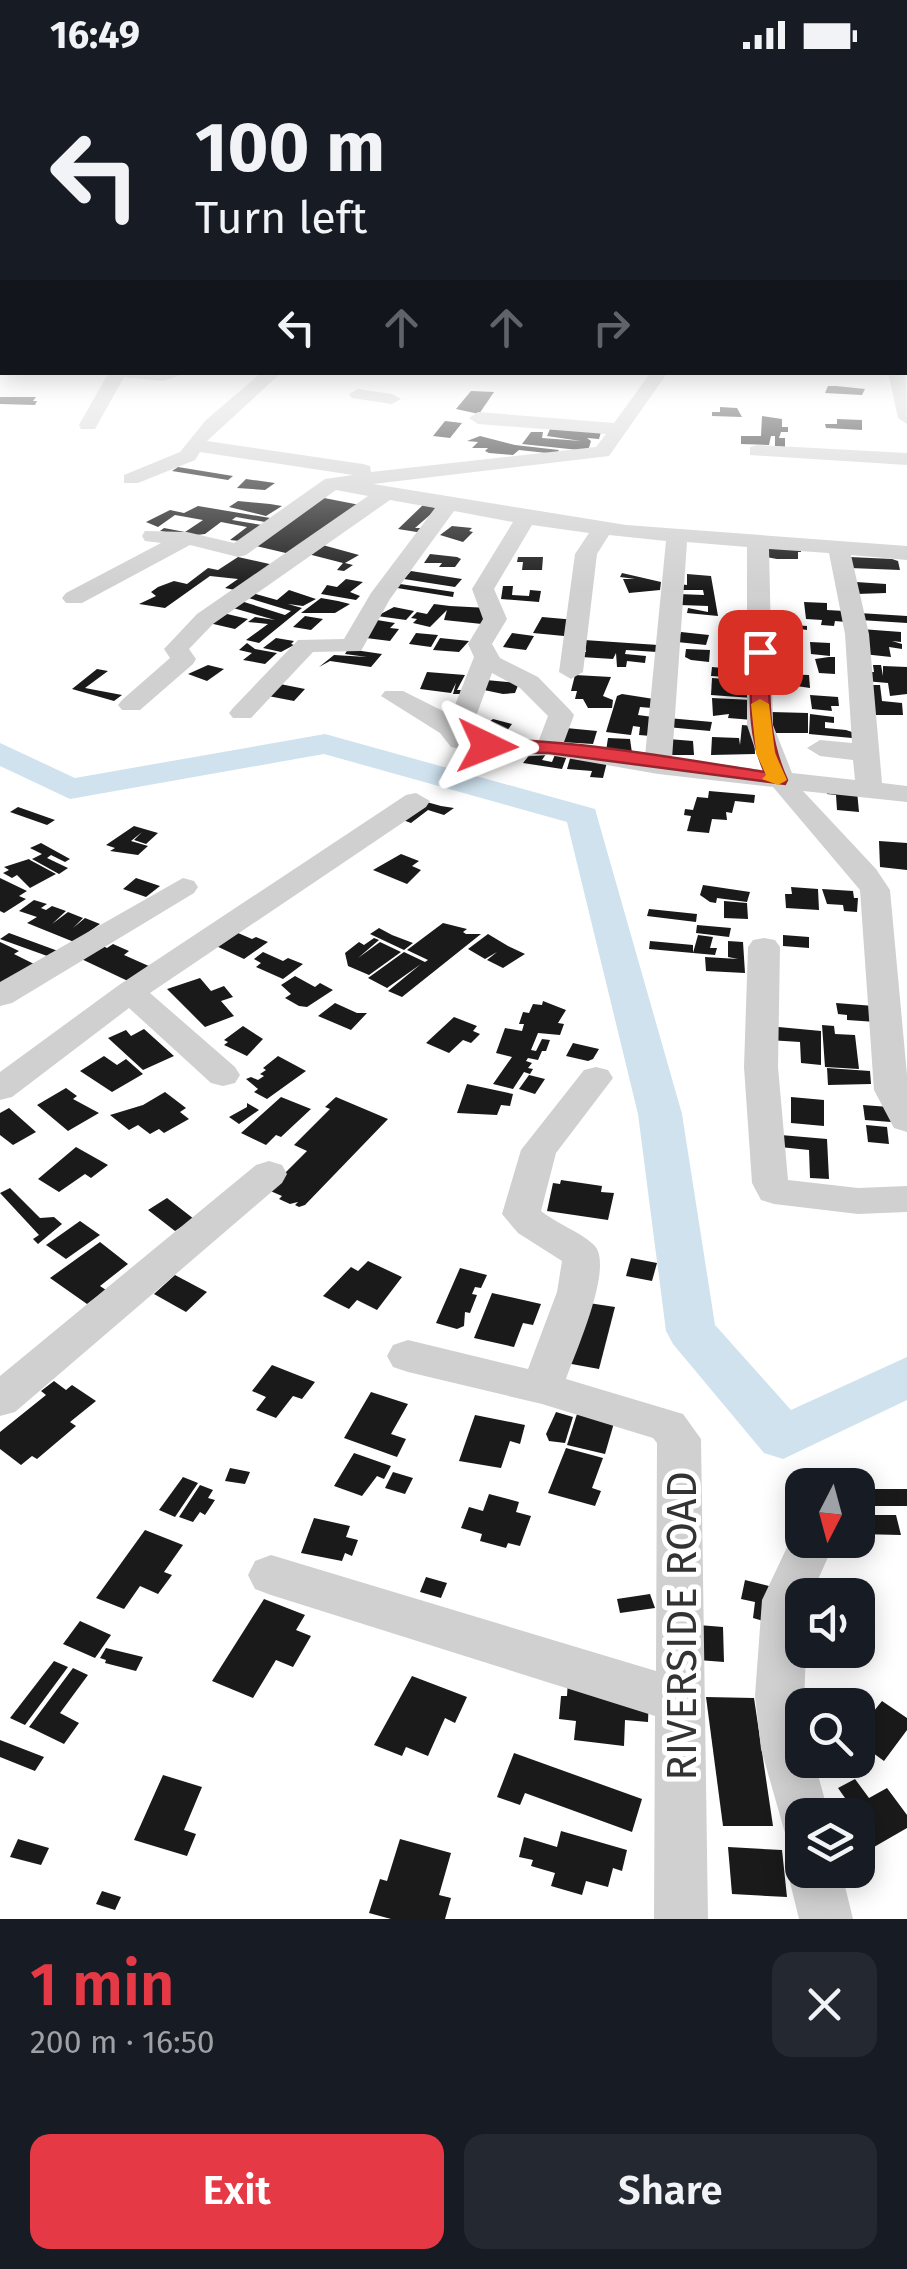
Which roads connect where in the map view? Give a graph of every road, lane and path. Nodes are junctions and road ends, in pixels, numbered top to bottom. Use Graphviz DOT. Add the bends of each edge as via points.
graph roads {
  1 [pos="93,417"];
  2 [pos="226,417"];
  3 [pos="630,417"];
  4 [pos="478,418"];
  5 [pos="88,425"];
  6 [pos="622,429"];
  7 [pos="195,446"];
  8 [pos="757,451"];
  9 [pos="907,459"];
  10 [pos="131,479"];
  11 [pos="388,484"];
  12 [pos="450,502"];
  13 [pos="526,518"];
  14 [pos="603,528"];
  15 [pos="153,536"];
  16 [pos="677,536"];
  17 [pos="187,538"];
  18 [pos="758,544"];
  19 [pos="840,549"];
  20 [pos="907,553"];
  21 [pos="74,598"];
  22 [pos="485,658"];
  23 [pos="571,672"];
  24 [pos="394,696"];
  25 [pos="131,705"];
  26 [pos="242,713"];
  27 [pos="449,727"];
  28 [pos="549,747"];
  29 [pos="820,748"];
  30 [pos="867,753"];
  31 [pos="658,766"];
  32 [pos="778,780"];
  33 [pos="870,790"];
  34 [pos="907,794"];
  35 [pos="416,801"];
  36 [pos="183,888"];
  37 [pos="764,947"];
  38 [pos="130,992"];
  39 [pos="0,996"];
  40 [pos="223,1075"];
  41 [pos="596,1078"];
  42 [pos="0,1089"];
  43 [pos="907,1120"];
  44 [pos="269,1174"];
  45 [pos="907,1198"];
  46 [pos="408,1356"];
  47 [pos="542,1388"];
  48 [pos="0,1400"];
  49 [pos="805,1558"];
  50 [pos="271,1574"];
  51 [pos="680,1701"];
  52 [pos="799,1798"];
  53 [pos="818,1888"];
  54 [pos="681,1919"];
  55 [pos="826,1919"];
  1 -- 5 [label="street"];
  2 -- 7 [label="street"];
  3 -- 6 [label="street"];
  4 -- 6 [label="street"];
  6 -- 11 [label="street" via="602,452"];
  7 -- 10 [label="street" via="188,456"];
  7 -- 11 [label="street"];
  8 -- 9 [label="street"];
  11 -- 12 [label="street"];
  11 -- 17 [label="street" via="332,483 238,550"];
  11 -- 25 [label="street" via="205,619 179,642 184,660"];
  12 -- 13 [label="street"];
  12 -- 26 [label="street" via="352,646 307,645"];
  13 -- 14 [label="street"];
  13 -- 22 [label="street" via="483,589 495,618 480,644"];
  14 -- 16 [label="street"];
  14 -- 23 [label="street" via="586,554"];
  15 -- 17 [label="street"];
  16 -- 18 [label="street"];
  16 -- 31 [label="street"];
  17 -- 21 [label="street"];
  18 -- 19 [label="street"];
  18 -- 32 [label="street" via="760,725"];
  19 -- 20 [label="street"];
  19 -- 30 [label="street" via="857,634"];
  22 -- 27 [label="street" via="462,719"];
  22 -- 28 [label="street" via="524,680 561,715"];
  24 -- 27 [label="street"];
  27 -- 28 [label="street" via="466,743"];
  28 -- 31 [label="street"];
  29 -- 30 [label="street"];
  30 -- 33 [label="street"];
  31 -- 32 [label="street"];
  32 -- 33 [label="street"];
  32 -- 43 [label="street" via="875,890 891,1090"];
  33 -- 34 [label="street"];
  35 -- 38 [label="street"];
  36 -- 39 [label="street"];
  37 -- 45 [label="street" via="761,1066 774,1192 858,1201"];
  38 -- 40 [label="street"];
  38 -- 42 [label="street"];
  41 -- 47 [label="street" via="540,1150 520,1214 582,1256"];
  44 -- 48 [label="street"];
  46 -- 47 [label="street, RIVERSIDE ROAD"];
  47 -- 51 [label="street, RIVERSIDE ROAD" via="668,1426 679,1439"];
  49 -- 52 [label="street" via="784,1600 780,1696"];
  50 -- 51 [label="street"];
  51 -- 54 [label="street, RIVERSIDE ROAD"];
  53 -- 55 [label="street"];
}
